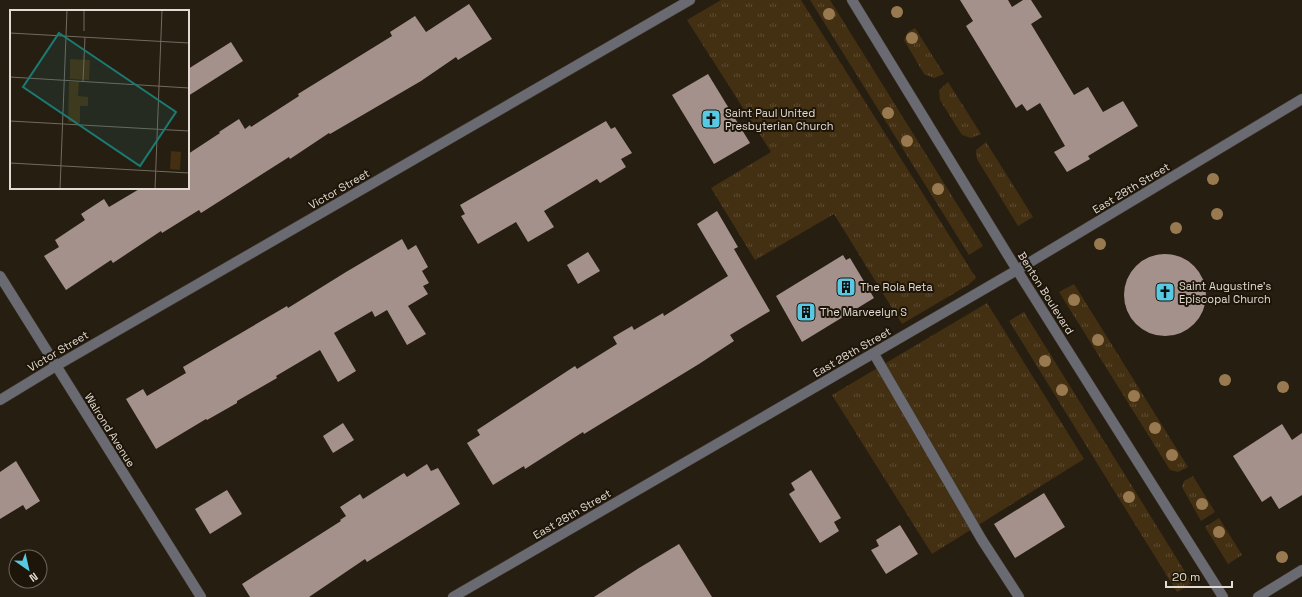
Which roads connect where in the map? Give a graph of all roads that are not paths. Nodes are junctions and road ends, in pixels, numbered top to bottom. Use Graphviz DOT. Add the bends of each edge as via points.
graph roads {
  1 [pos="690,0"];
  2 [pos="852,0"];
  3 [pos="1302,99"];
  4 [pos="1017,270"];
  5 [pos="0,276"];
  6 [pos="874,354"];
  7 [pos="56,366"];
  8 [pos="0,400"];
  9 [pos="1302,570"];
  10 [pos="200,597"];
  11 [pos="453,597"];
  12 [pos="1019,597"];
  13 [pos="1223,597"];
  14 [pos="1258,597"];
  1 -- 7 [label="street, Victor Street"];
  2 -- 4 [label="street, Benton Boulevard"];
  3 -- 4 [label="street, East 28th Street"];
  4 -- 6 [label="street, East 28th Street"];
  4 -- 13 [label="street, Benton Boulevard"];
  5 -- 7 [label="street, Walrond Avenue"];
  6 -- 11 [label="street, East 28th Street"];
  6 -- 12 [label="street" via="982,540"];
  7 -- 8 [label="street, Victor Street"];
  7 -- 10 [label="street, Walrond Avenue"];
  9 -- 14 [label="street"];
}
